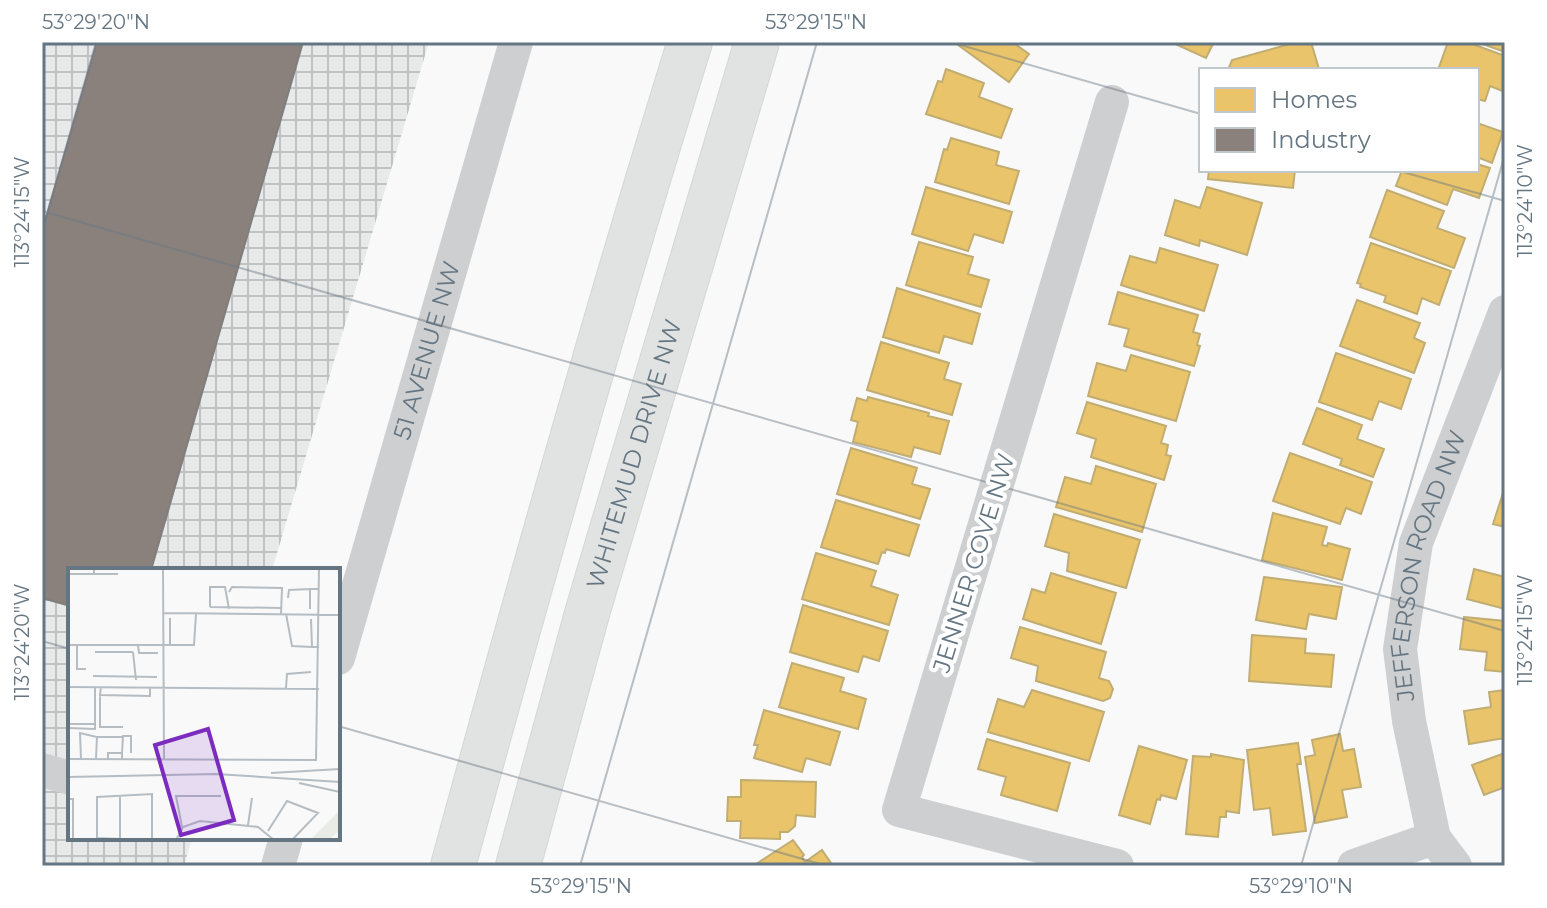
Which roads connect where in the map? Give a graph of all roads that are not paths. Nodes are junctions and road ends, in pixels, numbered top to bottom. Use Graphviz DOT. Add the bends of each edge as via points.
graph roads {
  1 [pos="516,42"];
  2 [pos="690,42"];
  3 [pos="757,42"];
  4 [pos="1112,102"];
  5 [pos="1505,312"];
  6 [pos="340,651"];
  7 [pos="42,770"];
  8 [pos="68,777"];
  9 [pos="1434,838"];
  10 [pos="453,866"];
  11 [pos="518,866"];
  12 [pos="1117,866"];
  13 [pos="1354,866"];
  14 [pos="1455,866"];
  1 -- 6 [label="street, 51 AVENUE NW"];
  2 -- 10 [label="highway"];
  3 -- 11 [label="highway, WHITEMUD DRIVE NW" via="588,610"];
  4 -- 12 [label="street, JENNER COVE NW" via="899,810"];
  5 -- 9 [label="street, JEFFERSON ROAD NW" via="1416,543 1400,649"];
  7 -- 8 [label="street"];
  9 -- 13 [label="street"];
  9 -- 14 [label="street, JEFFERSON ROAD NW"];
}
